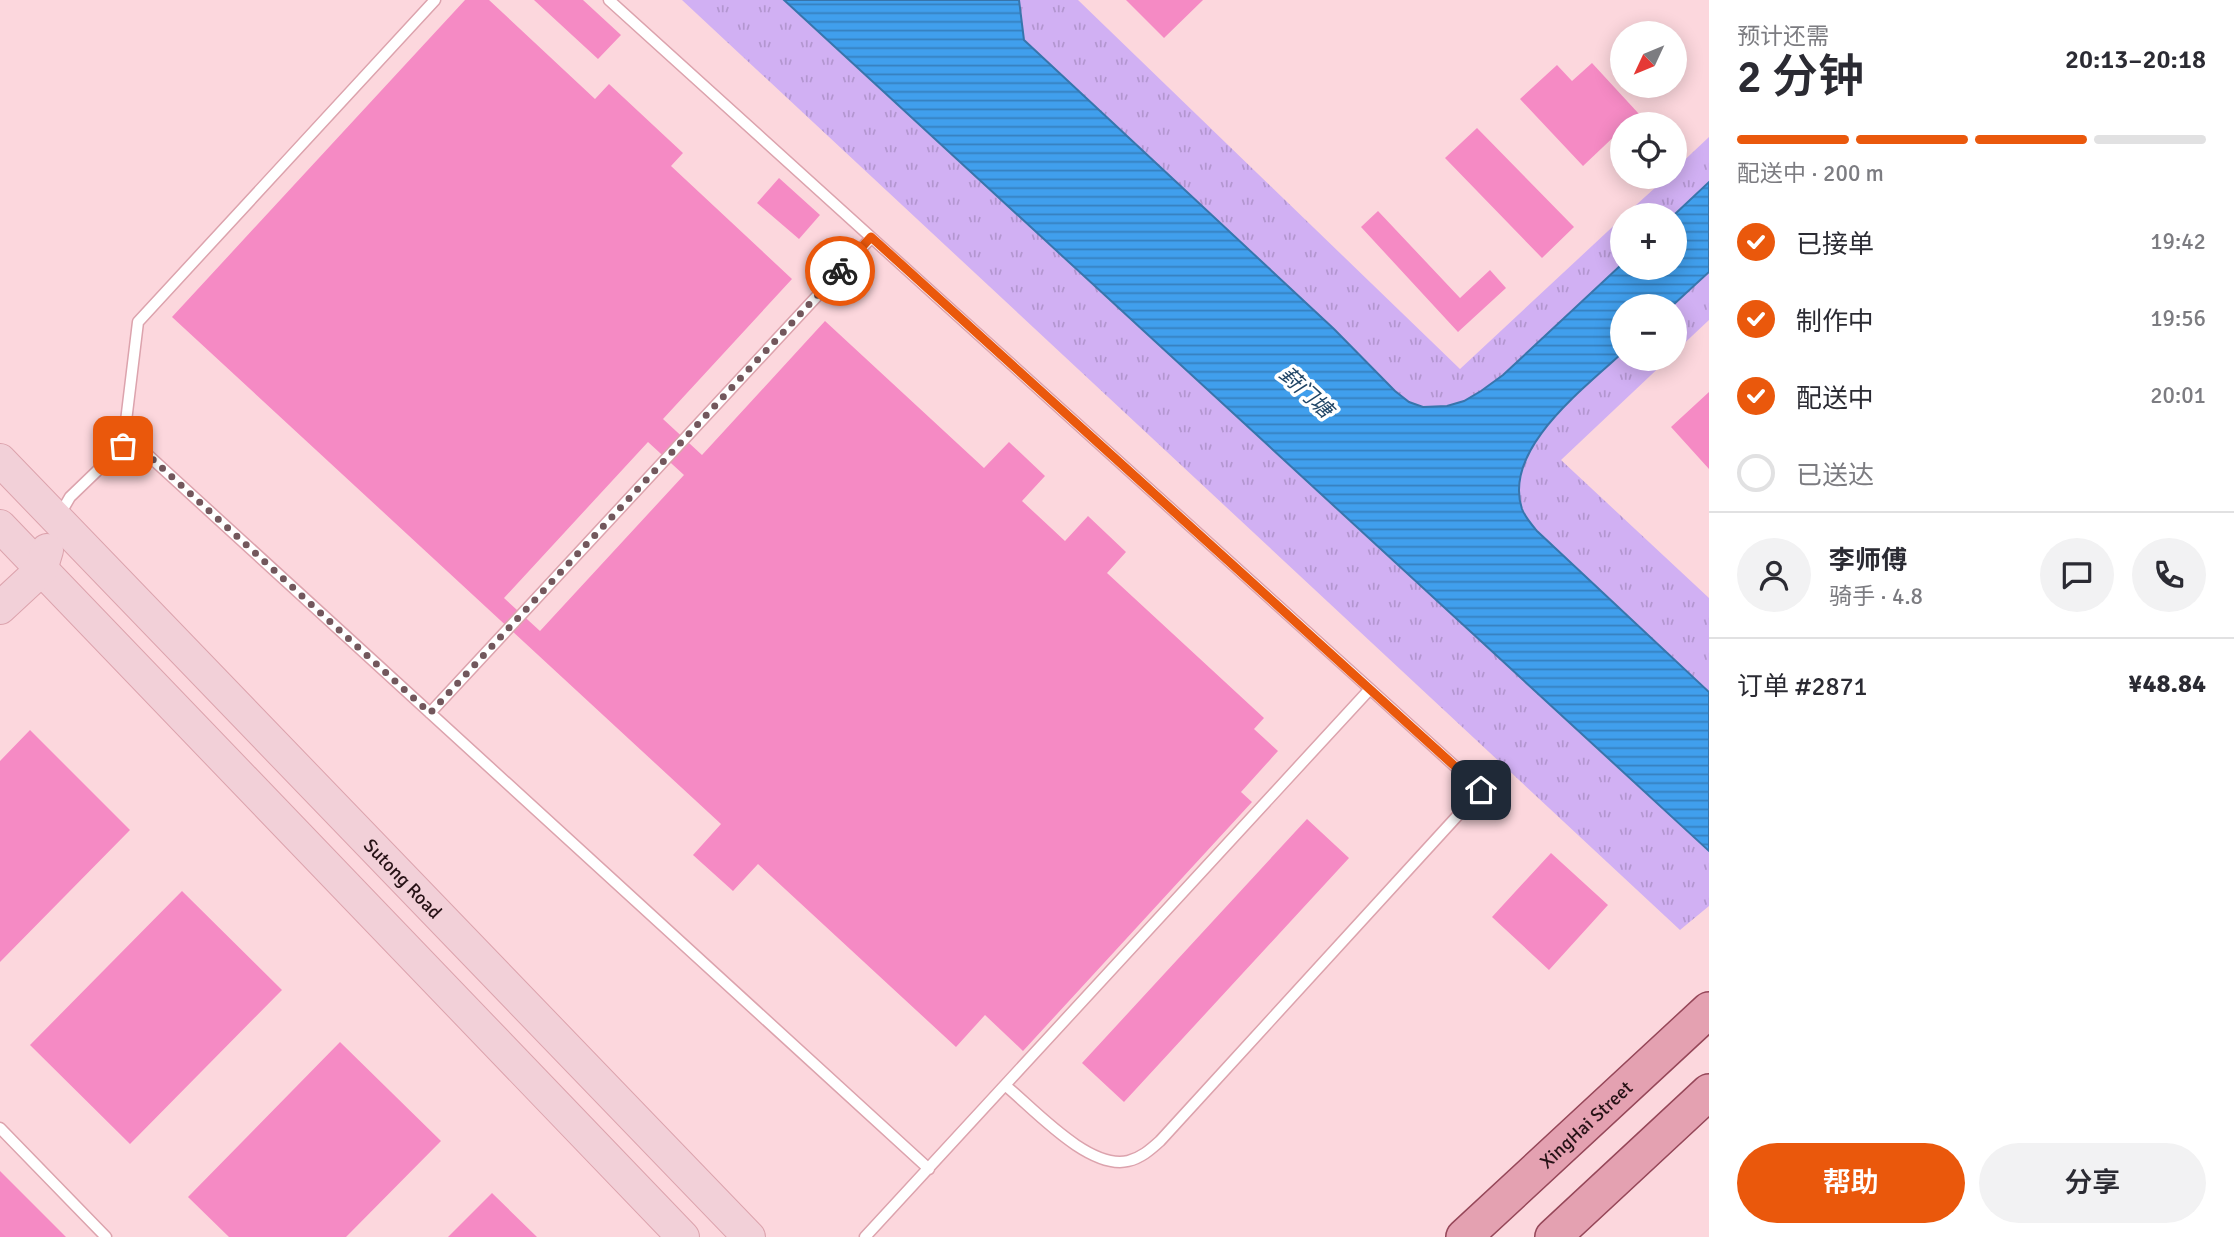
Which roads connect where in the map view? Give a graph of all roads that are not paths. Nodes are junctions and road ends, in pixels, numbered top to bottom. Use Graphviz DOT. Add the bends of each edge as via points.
graph roads {
  1 [pos="435,0"];
  2 [pos="609,0"];
  3 [pos="871,237"];
  4 [pos="125,434"];
  5 [pos="0,460"];
  6 [pos="57,519"];
  7 [pos="2,533"];
  8 [pos="41,570"];
  9 [pos="0,608"];
  10 [pos="1370,689"];
  11 [pos="430,713"];
  12 [pos="436,912"];
  13 [pos="402,946"];
  14 [pos="1709,1010"];
  15 [pos="1006,1086"];
  16 [pos="1709,1092"];
  17 [pos="0,1128"];
  18 [pos="929,1169"];
  19 [pos="106,1237"];
  20 [pos="682,1237"];
  21 [pos="749,1237"];
  22 [pos="865,1237"];
  23 [pos="1464,1237"];
  24 [pos="1553,1237"];
  1 -- 4 [label="lane" via="138,322"];
  2 -- 3 [label="lane"];
  3 -- 10 [label="lane"];
  3 -- 11 [label="lane"];
  4 -- 6 [label="lane" via="123,446 70,497"];
  4 -- 11 [label="lane"];
  5 -- 6 [label="main road, Sutong Road"];
  6 -- 7 [label="main road"];
  6 -- 8 [label="main road"];
  6 -- 12 [label="main road, Sutong Road"];
  7 -- 8 [label="main road"];
  8 -- 9 [label="main road"];
  8 -- 13 [label="main road"];
  10 -- 15 [label="lane"];
  10 -- 15 [label="lane" via="1481,790 1160,1142 1126,1162 1096,1157 1075,1145"];
  11 -- 18 [label="lane"];
  12 -- 13 [label="main road"];
  12 -- 21 [label="main road, Sutong Road"];
  13 -- 20 [label="main road"];
  14 -- 23 [label="main road, XingHai Street"];
  15 -- 18 [label="lane"];
  16 -- 24 [label="main road"];
  17 -- 19 [label="lane"];
  18 -- 22 [label="lane"];
}
